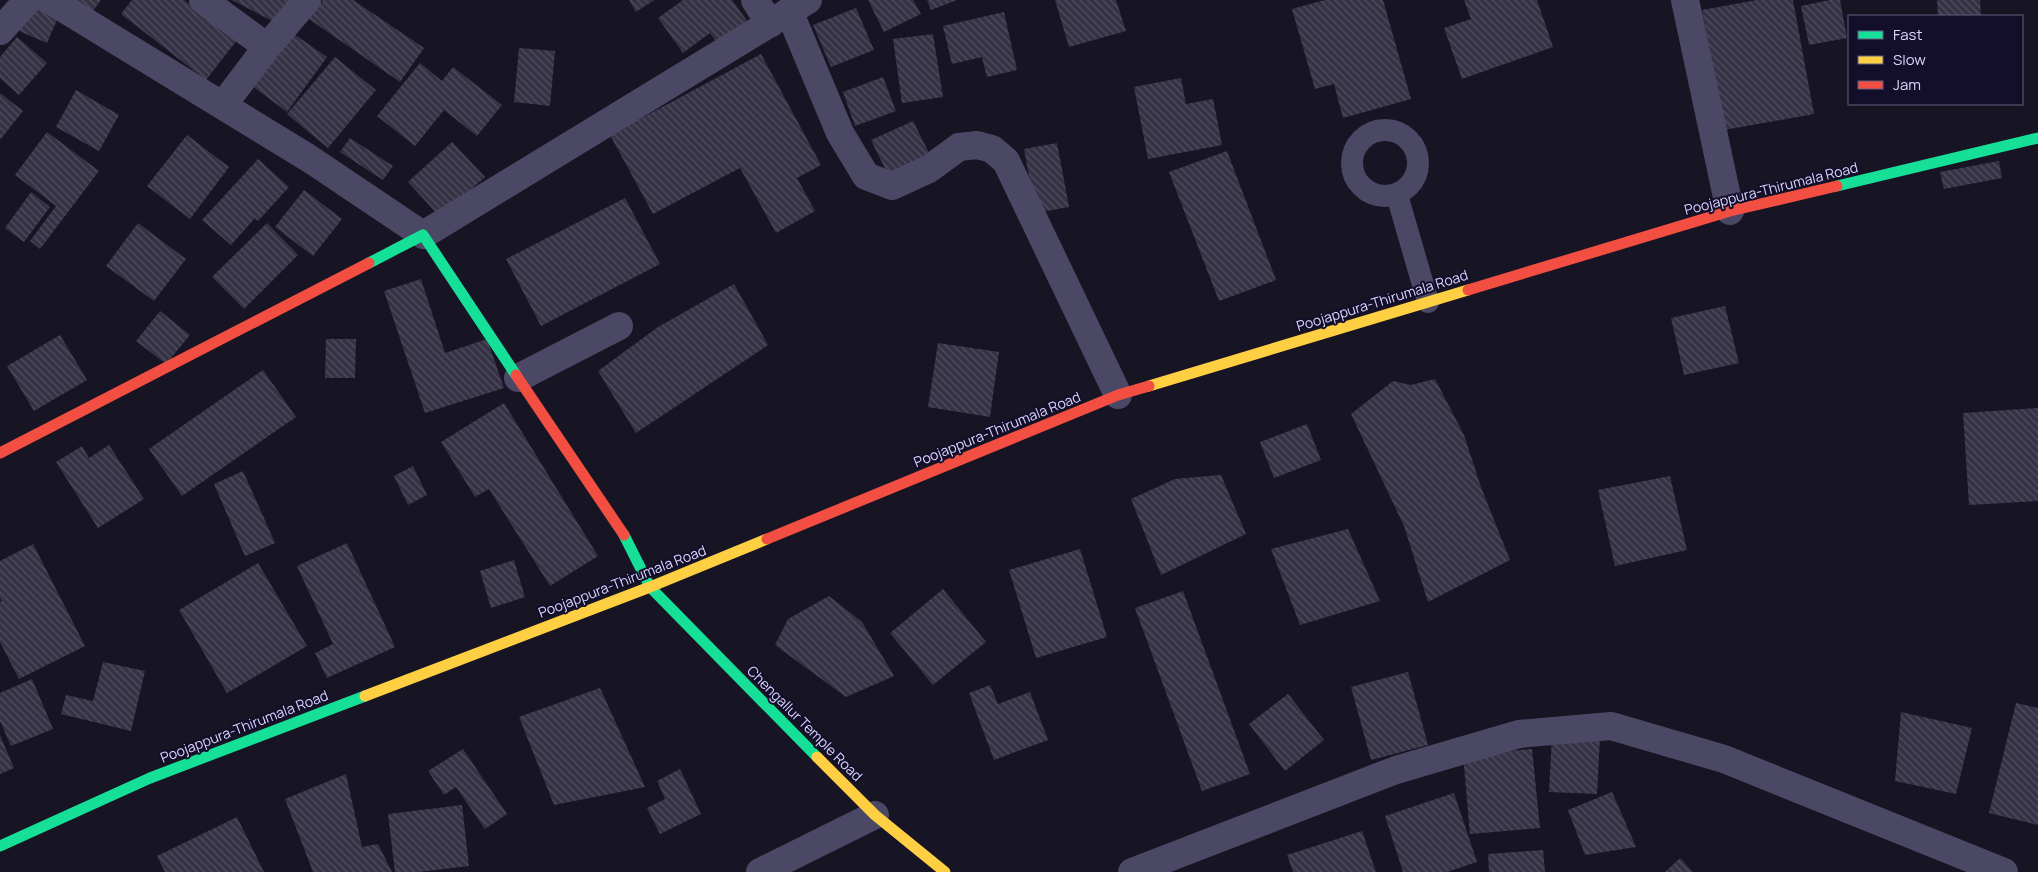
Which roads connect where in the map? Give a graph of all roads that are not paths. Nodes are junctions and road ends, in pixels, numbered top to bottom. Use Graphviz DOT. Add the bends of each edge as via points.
graph roads {
  1 [pos="28,0"];
  2 [pos="50,0"];
  3 [pos="203,0"];
  4 [pos="307,0"];
  5 [pos="755,0"];
  6 [pos="1685,0"];
  7 [pos="789,11"];
  8 [pos="0,31"];
  9 [pos="266,47"];
  10 [pos="223,105"];
  11 [pos="2038,138"];
  12 [pos="1396,195"];
  13 [pos="1730,212"];
  14 [pos="423,235"];
  15 [pos="1428,302"];
  16 [pos="619,326"];
  17 [pos="518,378"];
  18 [pos="1118,395"];
  19 [pos="0,453"];
  20 [pos="650,587"];
  21 [pos="875,815"];
  22 [pos="0,846"];
  23 [pos="760,872"];
  24 [pos="945,872"];
  25 [pos="1132,872"];
  26 [pos="2004,872"];
  1 -- 8 [label="street"];
  2 -- 10 [label="street"];
  3 -- 9 [label="street"];
  4 -- 9 [label="street"];
  5 -- 7 [label="street"];
  6 -- 13 [label="street"];
  7 -- 14 [label="street"];
  7 -- 18 [label="street" via="840,133 866,176 892,186 928,169 959,147 977,145 992,148 1006,161"];
  9 -- 10 [label="street"];
  10 -- 14 [label="street"];
  11 -- 13 [label="main road, Poojappura-Thirumala Road"];
  12 -- 15 [label="lane"];
  13 -- 15 [label="main road, Poojappura-Thirumala Road"];
  14 -- 17 [label="main road, Chengallur Temple Road"];
  14 -- 19 [label="main road"];
  15 -- 18 [label="main road, Poojappura-Thirumala Road"];
  16 -- 17 [label="street"];
  17 -- 20 [label="main road, Chengallur Temple Road" via="621,528"];
  18 -- 20 [label="main road, Poojappura-Thirumala Road"];
  20 -- 21 [label="main road, Chengallur Temple Road"];
  20 -- 22 [label="main road, Poojappura-Thirumala Road" via="150,778"];
  21 -- 23 [label="street"];
  21 -- 24 [label="main road, Chengallur Temple Road"];
  25 -- 26 [label="street" via="1396,770 1519,734 1611,726 1724,759"];
}
